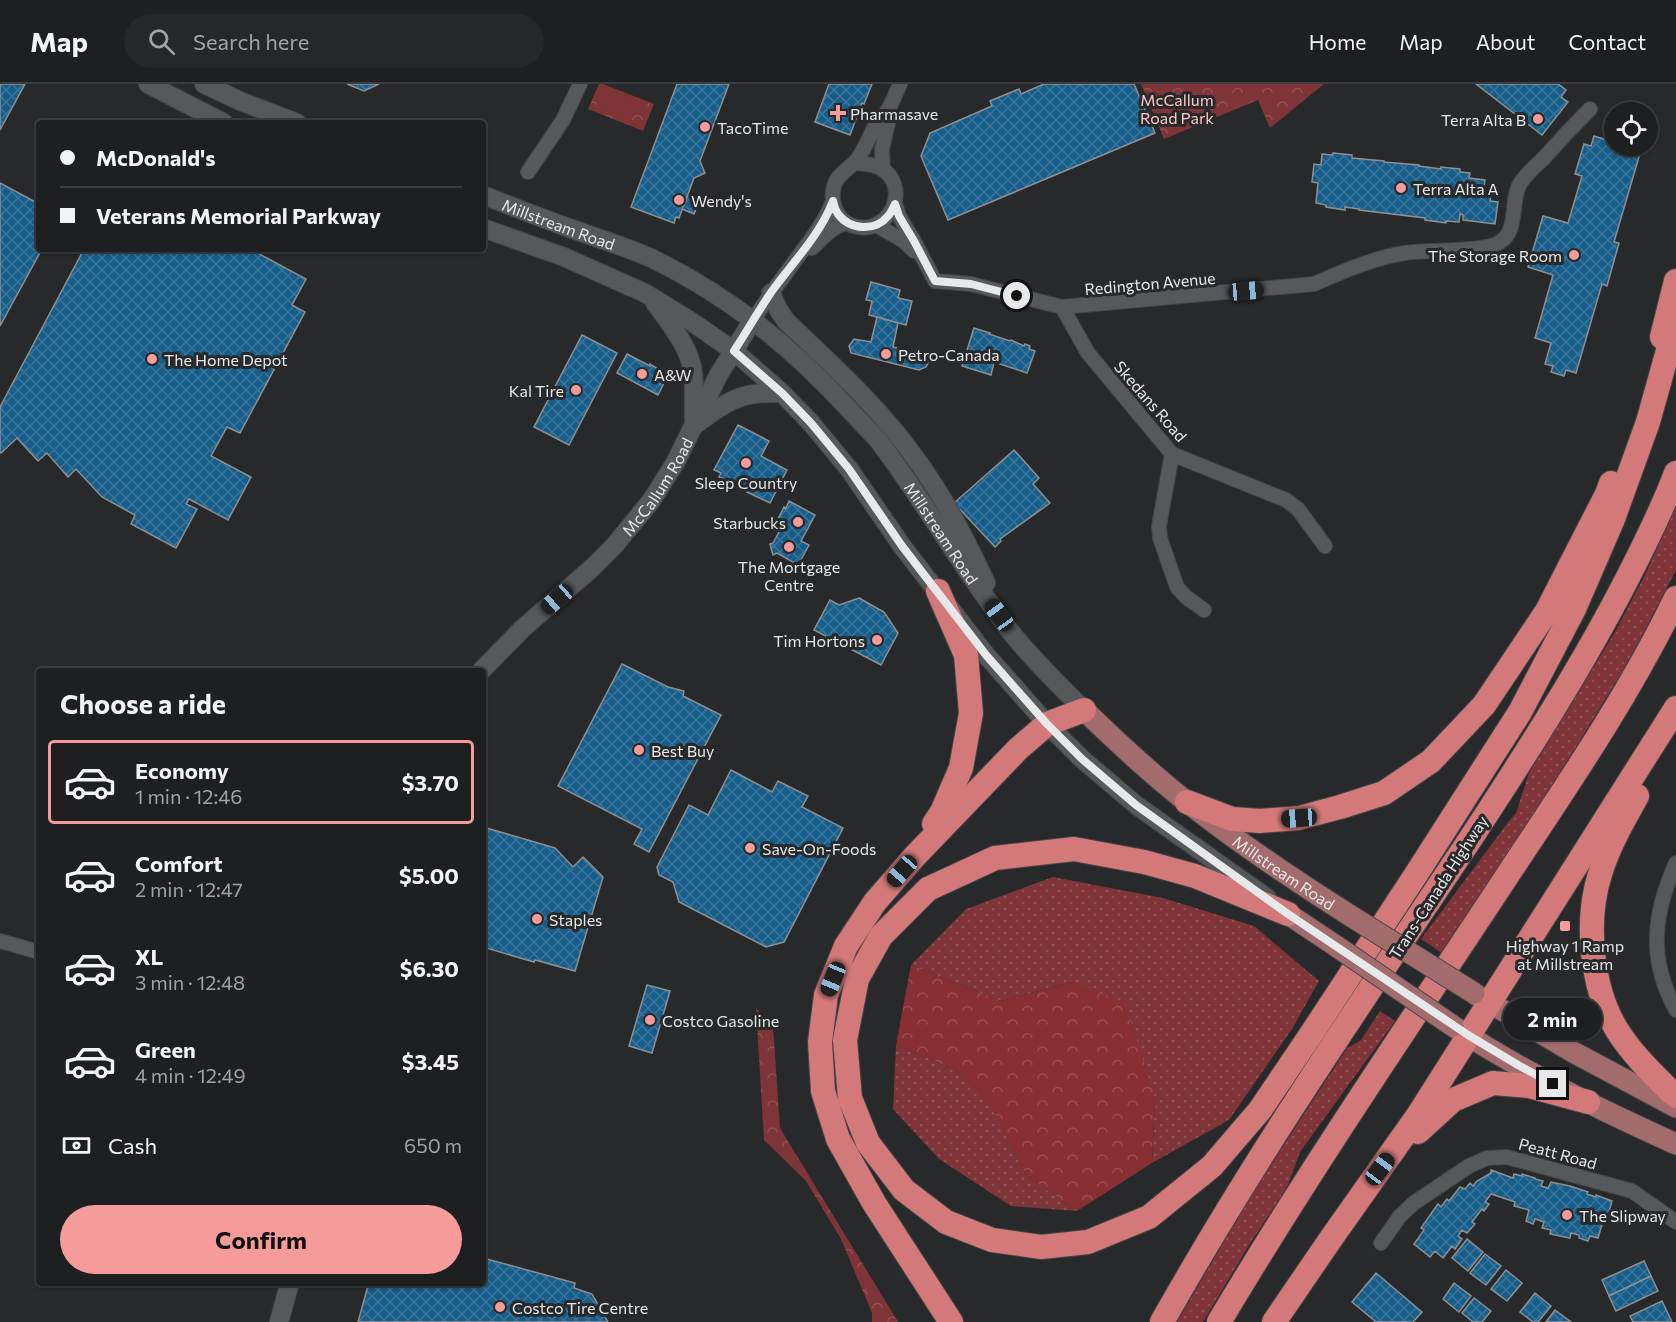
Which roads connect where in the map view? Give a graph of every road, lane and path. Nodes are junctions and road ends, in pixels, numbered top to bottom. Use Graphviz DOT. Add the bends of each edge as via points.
graph roads {
  1 [pos="148,84"];
  2 [pos="204,84"];
  3 [pos="580,84"];
  4 [pos="900,84"];
  5 [pos="1590,109"];
  6 [pos="886,113"];
  7 [pos="218,120"];
  8 [pos="289,120"];
  9 [pos="855,163"];
  10 [pos="883,170"];
  11 [pos="528,172"];
  12 [pos="486,196"];
  13 [pos="833,201"];
  14 [pos="895,204"];
  15 [pos="847,223"];
  16 [pos="876,225"];
  17 [pos="486,229"];
  18 [pos="790,268"];
  19 [pos="929,268"];
  20 [pos="1676,281"];
  21 [pos="771,292"];
  22 [pos="649,296"];
  23 [pos="1062,307"];
  24 [pos="753,320"];
  25 [pos="1676,322"];
  26 [pos="734,351"];
  27 [pos="782,393"];
  28 [pos="694,426"];
  29 [pos="1172,454"];
  30 [pos="1676,472"];
  31 [pos="1325,546"];
  32 [pos="938,591"];
  33 [pos="1676,598"];
  34 [pos="1204,610"];
  35 [pos="1011,633"];
  36 [pos="484,668"];
  37 [pos="1676,708"];
  38 [pos="1084,710"];
  39 [pos="1047,724"];
  40 [pos="1676,733"];
  41 [pos="1187,802"];
  42 [pos="915,856"];
  43 [pos="1676,863"];
  44 [pos="1288,914"];
  45 [pos="0,940"];
  46 [pos="36,951"];
  47 [pos="1482,998"];
  48 [pos="1676,1010"];
  49 [pos="1461,1031"];
  50 [pos="1676,1096"];
  51 [pos="1588,1102"];
  52 [pos="1676,1107"];
  53 [pos="1676,1144"];
  54 [pos="1380,1169"];
  55 [pos="1676,1222"];
  56 [pos="1381,1243"];
  57 [pos="289,1286"];
  58 [pos="279,1322"];
  59 [pos="951,1322"];
  60 [pos="1162,1322"];
  61 [pos="1219,1322"];
  62 [pos="1274,1322"];
  1 -- 7 [label="main road"];
  2 -- 8 [label="main road"];
  3 -- 11 [label="street"];
  4 -- 6 [label="street"];
  5 -- 23 [label="street, Redington Avenue" via="1521,182 1510,229 1501,242 1482,248 1418,251 1382,258 1314,284"];
  6 -- 9 [label="street"];
  6 -- 10 [label="street"];
  9 -- 10 [label="street"];
  9 -- 13 [label="street" via="843,171 834,185"];
  10 -- 14 [label="street" via="894,185"];
  12 -- 24 [label="main road, Millstream Road" via="654,260"];
  13 -- 15 [label="street" via="837,213"];
  13 -- 18 [label="street, McCallum Road" via="820,227"];
  14 -- 16 [label="street" via="888,217"];
  14 -- 19 [label="street, Redington Avenue"];
  15 -- 16 [label="street" via="866,228"];
  15 -- 18 [label="street, McCallum Road" via="831,230"];
  16 -- 19 [label="street, Redington Avenue" via="904,241"];
  17 -- 22 [label="main road, Millstream Road" via="564,256"];
  18 -- 21 [label="street, McCallum Road"];
  19 -- 23 [label="street, Redington Avenue" via="935,281 971,284"];
  20 -- 41 [label="highway" via="1653,371 1607,494 1547,610 1484,705 1431,761 1384,793 1299,818 1260,821 1232,819"];
  21 -- 24 [label="street, McCallum Road"];
  21 -- 35 [label="main road" via="786,321 862,394 913,454 955,519"];
  22 -- 26 [label="main road, Millstream Road"];
  22 -- 28 [label="main road" via="690,359"];
  23 -- 29 [label="street, Skedans Road" via="1088,353"];
  24 -- 26 [label="main road, McCallum Road"];
  24 -- 35 [label="main road, Millstream Road" via="824,382 876,439"];
  25 -- 44 [label="highway" via="1648,422 1613,519 1574,609 1520,712 1312,1034 1260,1110 1212,1166 1149,1217 1088,1242 1041,1246 992,1240 946,1222 904,1190 868,1143 850,1098 845,1040 857,979 881,936 928,889 995,858 1074,849 1195,876"];
  26 -- 27 [label="main road, Millstream Road"];
  26 -- 28 [label="main road, McCallum Road"];
  27 -- 28 [label="main road" via="739,398"];
  27 -- 32 [label="main road, Millstream Road" via="849,469"];
  28 -- 36 [label="main road, McCallum Road" via="675,463 631,527"];
  29 -- 31 [label="street, Skedans Road" via="1286,500 1298,509"];
  29 -- 34 [label="street" via="1160,538 1177,587"];
  30 -- 60 [label="highway, Trans-Canada Highway" via="1638,558 1554,708 1242,1185"];
  32 -- 39 [label="main road, Millstream Road" via="986,655"];
  32 -- 42 [label="highway" via="966,655 971,712 961,768 942,812"];
  33 -- 61 [label="highway" via="1593,745 1301,1188"];
  35 -- 38 [label="main road, Millstream Road"];
  37 -- 47 [label="highway"];
  38 -- 39 [label="highway"];
  38 -- 41 [label="main road, Millstream Road"];
  39 -- 42 [label="highway"];
  39 -- 44 [label="main road, Millstream Road" via="1136,805"];
  40 -- 50 [label="highway" via="1617,833 1599,875 1592,909 1593,955 1602,996 1616,1028 1634,1054"];
  41 -- 47 [label="main road, Millstream Road, bridge" via="1354,918"];
  42 -- 59 [label="highway" via="851,937 826,995 820,1042 823,1091 838,1139"];
  43 -- 48 [label="street" via="1659,912 1656,935 1662,980"];
  44 -- 49 [label="main road, Millstream Road, bridge"];
  45 -- 46 [label="street"];
  47 -- 49 [label="highway"];
  47 -- 52 [label="main road, Millstream Road"];
  49 -- 51 [label="main road, Millstream Road"];
  49 -- 54 [label="highway" via="1419,1114"];
  51 -- 53 [label="main road, Millstream Road"];
  51 -- 54 [label="highway" via="1529,1086 1493,1083 1453,1100"];
  54 -- 62 [label="highway"];
  55 -- 56 [label="street, Peatt Road" via="1632,1191 1507,1157 1487,1158 1414,1203"];
  57 -- 58 [label="main road"];
}
